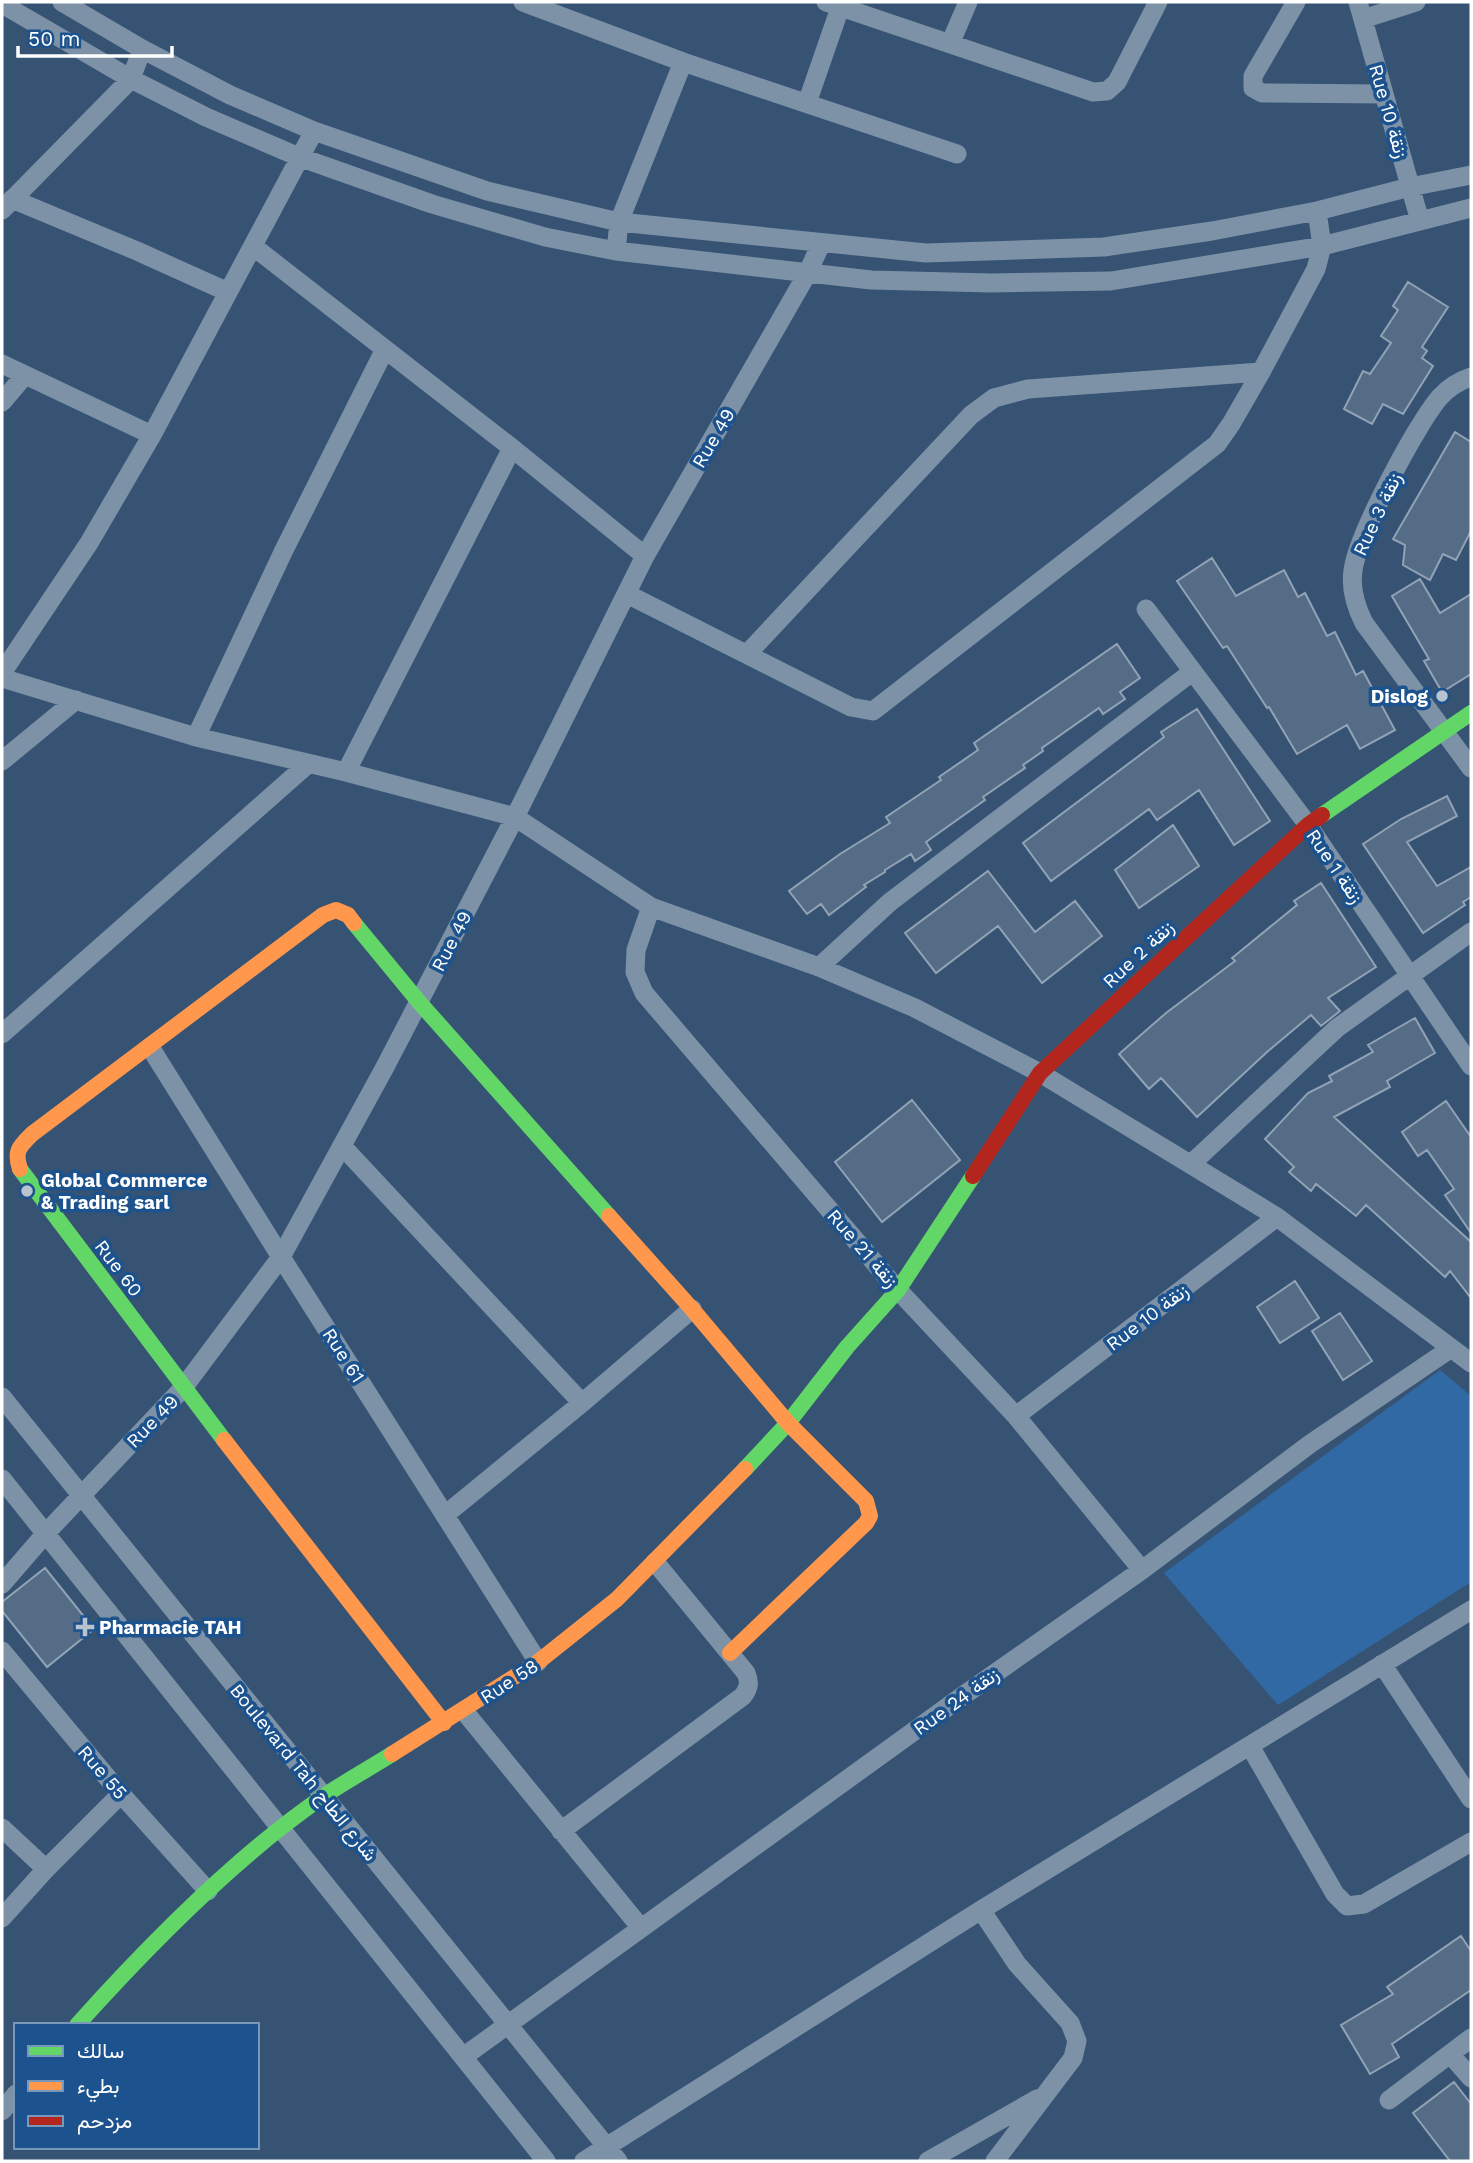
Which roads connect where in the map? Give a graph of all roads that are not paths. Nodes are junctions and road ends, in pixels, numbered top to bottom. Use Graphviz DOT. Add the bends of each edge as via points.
graph roads {
  1 [pos="62,2"];
  2 [pos="523,2"];
  3 [pos="968,2"];
  4 [pos="1158,2"];
  5 [pos="1296,2"];
  6 [pos="1416,2"];
  7 [pos="2,4"];
  8 [pos="836,4"];
  9 [pos="1360,10"];
  10 [pos="950,44"];
  11 [pos="142,49"];
  12 [pos="683,62"];
  13 [pos="131,79"];
  14 [pos="1383,94"];
  15 [pos="807,103"];
  16 [pos="314,131"];
  17 [pos="957,154"];
  18 [pos="299,157"];
  19 [pos="1471,174"];
  20 [pos="1410,187"];
  21 [pos="7,204"];
  22 [pos="1471,208"];
  23 [pos="1317,211"];
  24 [pos="1420,221"];
  25 [pos="620,222"];
  26 [pos="821,244"];
  27 [pos="1322,246"];
  28 [pos="254,247"];
  29 [pos="616,251"];
  30 [pos="807,274"];
  31 [pos="228,292"];
  32 [pos="386,349"];
  33 [pos="2,364"];
  34 [pos="1261,372"];
  35 [pos="25,375"];
  36 [pos="1471,377"];
  37 [pos="2,402"];
  38 [pos="152,435"];
  39 [pos="512,448"];
  40 [pos="645,556"];
  41 [pos="627,594"];
  42 [pos="1146,609"];
  43 [pos="747,654"];
  44 [pos="1192,672"];
  45 [pos="2,675"];
  46 [pos="76,700"];
  47 [pos="1471,713"];
  48 [pos="1445,730"];
  49 [pos="195,737"];
  50 [pos="2,761"];
  51 [pos="308,764"];
  52 [pos="1471,768"];
  53 [pos="346,772"];
  54 [pos="515,817"];
  55 [pos="1308,825"];
  56 [pos="651,907"];
  57 [pos="1471,932"];
  58 [pos="819,967"];
  59 [pos="1409,976"];
  60 [pos="419,1002"];
  61 [pos="2,1034"];
  62 [pos="150,1047"];
  63 [pos="1471,1066"];
  64 [pos="1040,1073"];
  65 [pos="343,1147"];
  66 [pos="1191,1164"];
  67 [pos="1278,1217"];
  68 [pos="281,1257"];
  69 [pos="898,1290"];
  70 [pos="692,1309"];
  71 [pos="1450,1349"];
  72 [pos="1471,1363"];
  73 [pos="183,1388"];
  74 [pos="2,1397"];
  75 [pos="582,1403"];
  76 [pos="1016,1416"];
  77 [pos="788,1423"];
  78 [pos="2,1479"];
  79 [pos="81,1495"];
  80 [pos="445,1515"];
  81 [pos="46,1532"];
  82 [pos="655,1562"];
  83 [pos="1142,1570"];
  84 [pos="2,1584"];
  85 [pos="1471,1610"];
  86 [pos="2,1651"];
  87 [pos="730,1653"];
  88 [pos="538,1662"];
  89 [pos="1382,1664"];
  90 [pos="464,1711"];
  91 [pos="444,1723"];
  92 [pos="1250,1746"];
  93 [pos="121,1794"];
  94 [pos="324,1796"];
  95 [pos="1471,1799"];
  96 [pos="2,1828"];
  97 [pos="280,1829"];
  98 [pos="561,1831"];
  99 [pos="1471,1842"];
  100 [pos="46,1869"];
  101 [pos="208,1891"];
  102 [pos="981,1910"];
  103 [pos="2,1918"];
  104 [pos="641,1928"];
  105 [pos="79,2023"];
  106 [pos="508,2024"];
  107 [pos="1471,2038"];
  108 [pos="1450,2054"];
  109 [pos="463,2057"];
  110 [pos="1471,2078"];
  111 [pos="1046,2094"];
  112 [pos="14,2096"];
  113 [pos="1389,2099"];
  114 [pos="2,2111"];
  115 [pos="612,2154"];
  116 [pos="547,2161"];
  117 [pos="584,2161"];
  118 [pos="928,2161"];
  119 [pos="995,2161"];
  1 -- 11 [label="street"];
  2 -- 12 [label="street"];
  3 -- 10 [label="street"];
  4 -- 10 [label="street" via="1117,82 1107,91 1093,92"];
  5 -- 14 [label="street" via="1253,76 1253,88 1262,93"];
  6 -- 9 [label="street"];
  7 -- 13 [label="street"];
  8 -- 10 [label="street"];
  8 -- 15 [label="street"];
  9 -- 14 [label="street, Rue 10 زنقة"];
  11 -- 13 [label="street"];
  11 -- 16 [label="street" via="230,96"];
  12 -- 15 [label="street"];
  12 -- 25 [label="street"];
  13 -- 18 [label="street"];
  13 -- 21 [label="street"];
  14 -- 20 [label="street, Rue 10 زنقة"];
  15 -- 17 [label="street"];
  16 -- 18 [label="street"];
  16 -- 25 [label="street" via="487,191"];
  18 -- 28 [label="street"];
  18 -- 29 [label="street" via="432,204 545,237"];
  19 -- 20 [label="street"];
  20 -- 23 [label="street"];
  20 -- 24 [label="street, Rue 10 زنقة"];
  21 -- 31 [label="street" via="137,251"];
  22 -- 24 [label="street"];
  23 -- 26 [label="street" via="1104,247 926,253"];
  23 -- 27 [label="street"];
  24 -- 27 [label="street"];
  25 -- 26 [label="street"];
  25 -- 29 [label="street"];
  26 -- 30 [label="street, Rue 49"];
  27 -- 30 [label="street" via="1111,281 884,281"];
  27 -- 34 [label="street" via="1316,269"];
  28 -- 31 [label="street"];
  28 -- 32 [label="street"];
  29 -- 30 [label="street"];
  30 -- 40 [label="street, Rue 49"];
  31 -- 38 [label="street"];
  32 -- 39 [label="street"];
  32 -- 49 [label="street"];
  33 -- 35 [label="street"];
  34 -- 43 [label="street" via="1028,389 994,398 971,415"];
  34 -- 43 [label="street" via="1217,444 873,710 852,708"];
  35 -- 37 [label="street"];
  35 -- 38 [label="street"];
  36 -- 48 [label="street, Rue 3 زنقة" via="1437,400 1414,438 1373,516 1352,579 1364,623"];
  38 -- 45 [label="street" via="89,544"];
  39 -- 40 [label="street"];
  39 -- 53 [label="street"];
  40 -- 41 [label="street, Rue 49"];
  41 -- 43 [label="street"];
  41 -- 54 [label="street, Rue 49"];
  42 -- 44 [label="street, Rue 1 زنقة"];
  44 -- 55 [label="street, Rue 1 زنقة"];
  44 -- 58 [label="street" via="890,902"];
  45 -- 46 [label="street"];
  46 -- 49 [label="street"];
  46 -- 50 [label="street"];
  47 -- 48 [label="street, Rue 2 زنقة"];
  48 -- 52 [label="street, Rue 3 زنقة"];
  48 -- 55 [label="street, Rue 2 زنقة"];
  49 -- 51 [label="street"];
  51 -- 53 [label="street"];
  51 -- 61 [label="street"];
  53 -- 54 [label="street"];
  54 -- 56 [label="street"];
  54 -- 60 [label="street, Rue 49"];
  55 -- 59 [label="street, Rue 1 زنقة"];
  55 -- 64 [label="street, Rue 2 زنقة"];
  56 -- 58 [label="street"];
  56 -- 69 [label="street, Rue 21 زنقة" via="636,950 635,972 644,993"];
  57 -- 59 [label="street"];
  58 -- 64 [label="street" via="915,1008"];
  59 -- 63 [label="street, Rue 1 زنقة"];
  59 -- 66 [label="street" via="1337,1028"];
  60 -- 62 [label="street, Rue 60" via="348,915 336,910 323,915"];
  60 -- 65 [label="street, Rue 49"];
  60 -- 70 [label="street"];
  62 -- 68 [label="street, Rue 61"];
  62 -- 73 [label="street, Rue 60" via="32,1134 16,1157 20,1171"];
  64 -- 66 [label="street"];
  64 -- 69 [label="street, Rue 2 زنقة"];
  65 -- 68 [label="street, Rue 49"];
  65 -- 75 [label="street"];
  66 -- 67 [label="street"];
  67 -- 71 [label="street"];
  67 -- 76 [label="street, Rue 10 زنقة"];
  68 -- 73 [label="street, Rue 49"];
  68 -- 80 [label="street, Rue 61"];
  69 -- 76 [label="street, Rue 21 زنقة"];
  69 -- 77 [label="street, Rue 58"];
  70 -- 75 [label="street"];
  70 -- 77 [label="street"];
  71 -- 72 [label="street"];
  71 -- 83 [label="street, Rue 24 زنقة" via="1310,1444"];
  73 -- 79 [label="street, Rue 49"];
  73 -- 91 [label="street, Rue 60"];
  74 -- 79 [label="street, Boulevard Tah شارع الطاح"];
  75 -- 80 [label="street"];
  76 -- 83 [label="street, Rue 21 زنقة"];
  77 -- 82 [label="street, Rue 58"];
  77 -- 87 [label="street" via="866,1501 870,1516"];
  78 -- 81 [label="street"];
  79 -- 81 [label="street, Rue 49"];
  79 -- 94 [label="street, Boulevard Tah شارع الطاح"];
  80 -- 88 [label="street, Rue 61"];
  81 -- 84 [label="street, Rue 49"];
  81 -- 97 [label="street"];
  82 -- 87 [label="street"];
  82 -- 88 [label="street, Rue 58"];
  83 -- 104 [label="street, Rue 24 زنقة"];
  85 -- 89 [label="street"];
  86 -- 93 [label="street, Rue 55"];
  87 -- 98 [label="street" via="748,1678 743,1696"];
  88 -- 90 [label="street, Rue 58"];
  89 -- 92 [label="street"];
  89 -- 95 [label="street"];
  90 -- 91 [label="street, Rue 58"];
  90 -- 98 [label="street"];
  91 -- 94 [label="street, Rue 58"];
  92 -- 99 [label="street" via="1335,1894 1347,1906 1364,1905"];
  92 -- 102 [label="street"];
  93 -- 100 [label="street"];
  93 -- 101 [label="street, Rue 55"];
  94 -- 97 [label="street, Rue 58"];
  94 -- 106 [label="street, Boulevard Tah شارع الطاح"];
  96 -- 100 [label="street"];
  97 -- 101 [label="street, Rue 58"];
  97 -- 109 [label="street"];
  98 -- 104 [label="street"];
  100 -- 103 [label="street"];
  101 -- 105 [label="street, Rue 58"];
  102 -- 111 [label="street" via="1017,1964 1075,2032 1073,2058"];
  102 -- 115 [label="street"];
  104 -- 106 [label="street, Rue 24 زنقة"];
  106 -- 109 [label="street, Rue 24 زنقة"];
  106 -- 115 [label="street, Boulevard Tah شارع الطاح"];
  107 -- 108 [label="street"];
  108 -- 110 [label="street"];
  108 -- 113 [label="street"];
  109 -- 116 [label="street"];
  111 -- 118 [label="street"];
  111 -- 119 [label="street"];
  112 -- 114 [label="street"];
  115 -- 117 [label="street"];
}
